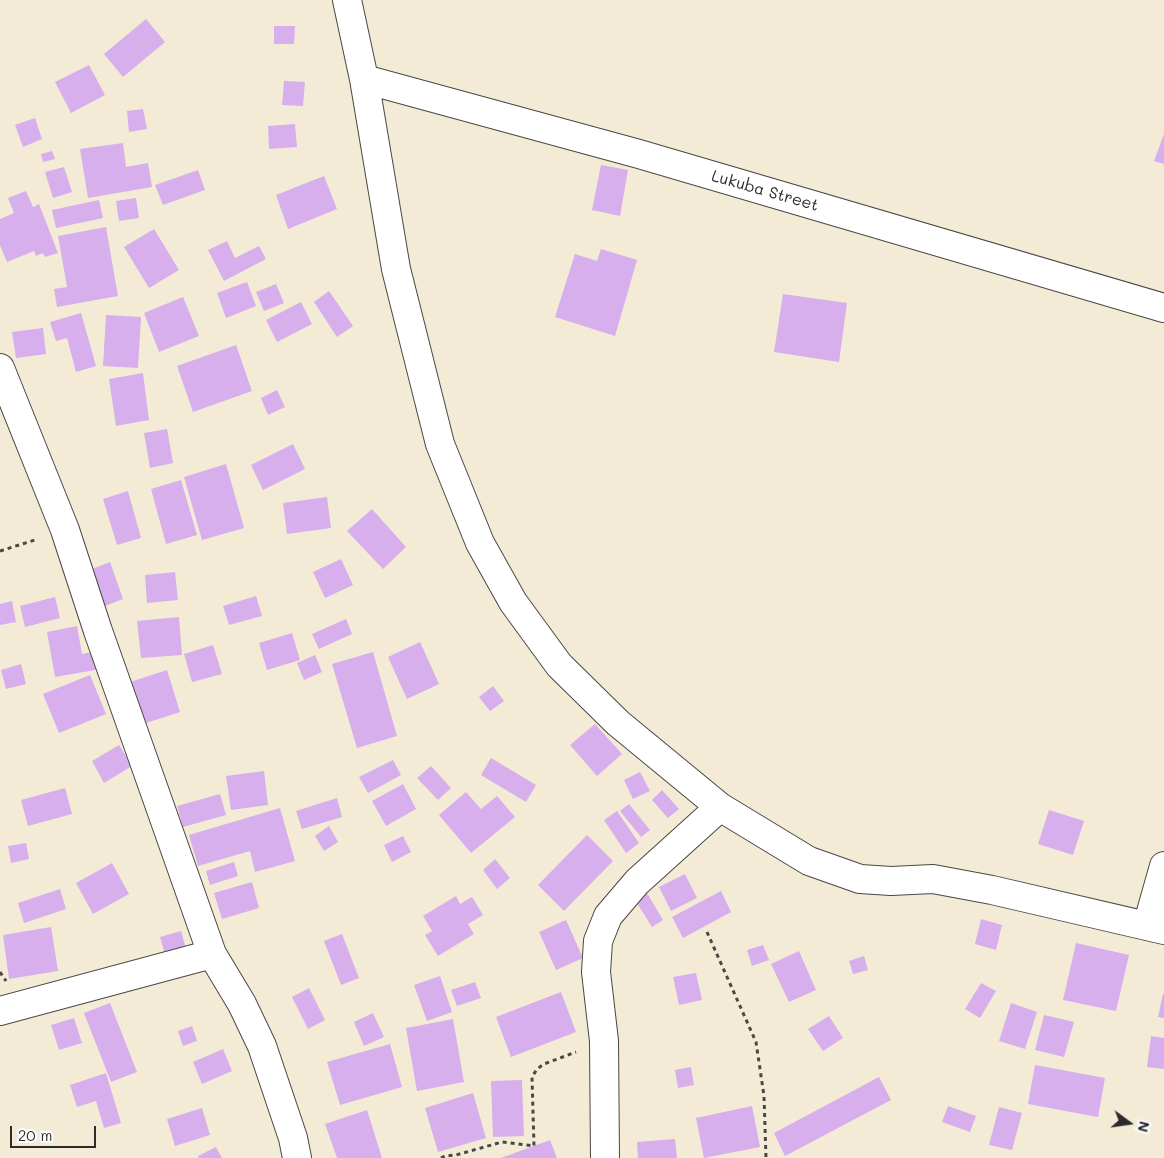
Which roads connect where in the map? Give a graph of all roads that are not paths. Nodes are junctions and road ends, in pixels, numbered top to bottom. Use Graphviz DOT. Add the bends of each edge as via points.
graph roads {
  1 [pos="347,0"];
  2 [pos="364,80"];
  3 [pos="1164,308"];
  4 [pos="0,368"];
  5 [pos="720,807"];
  6 [pos="1164,866"];
  7 [pos="1155,928"];
  8 [pos="212,954"];
  9 [pos="0,1011"];
  10 [pos="297,1158"];
  11 [pos="605,1158"];
  1 -- 2 [label="street"];
  2 -- 3 [label="street, Lukuba Street" via="639,154"];
  2 -- 5 [label="street" via="396,269 418,361 440,444 480,543 513,602 559,665 618,724"];
  4 -- 8 [label="street" via="64,530"];
  5 -- 7 [label="street" via="809,861 860,879 933,879"];
  5 -- 11 [label="street" via="637,882 608,916 598,941 596,972 604,1041"];
  6 -- 7 [label="street"];
  8 -- 9 [label="street"];
  8 -- 10 [label="street" via="262,1046"];
}
